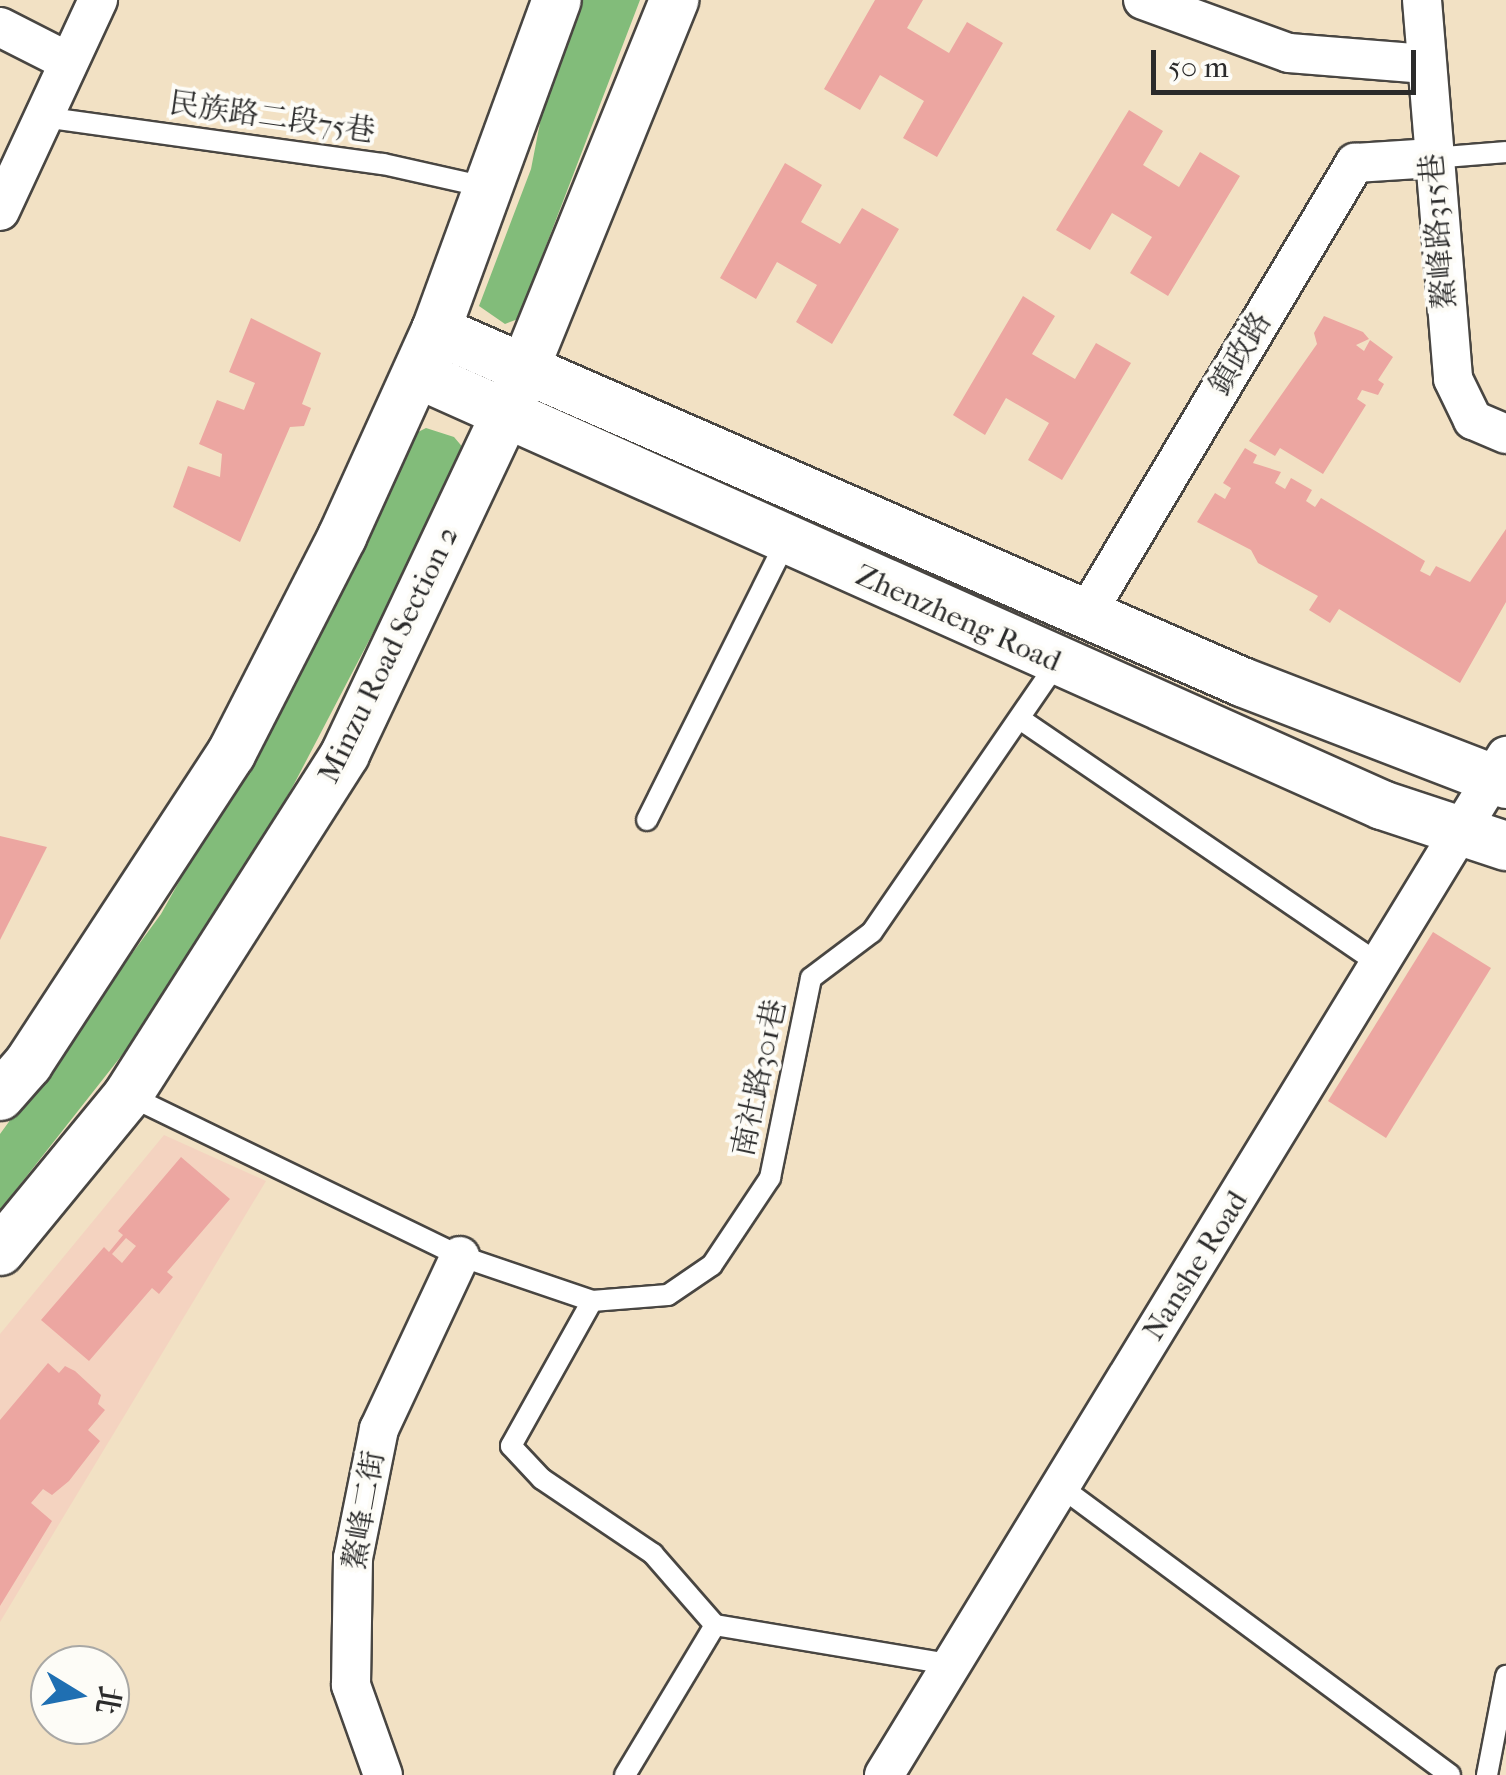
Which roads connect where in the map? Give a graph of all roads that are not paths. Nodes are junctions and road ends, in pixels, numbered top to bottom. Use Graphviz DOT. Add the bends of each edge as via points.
graph roads {
  1 [pos="98,0"];
  2 [pos="557,0"];
  3 [pos="674,0"];
  4 [pos="1143,0"];
  5 [pos="1422,0"];
  6 [pos="0,28"];
  7 [pos="68,62"];
  8 [pos="1426,64"];
  9 [pos="43,117"];
  10 [pos="1506,152"];
  11 [pos="1432,158"];
  12 [pos="491,188"];
  13 [pos="0,211"];
  14 [pos="436,330"];
  15 [pos="418,374"];
  16 [pos="516,392"];
  17 [pos="1506,434"];
  18 [pos="785,542"];
  19 [pos="1088,611"];
  20 [pos="1058,663"];
  21 [pos="1020,719"];
  22 [pos="1501,773"];
  23 [pos="647,820"];
  24 [pos="1484,840"];
  25 [pos="1382,966"];
  26 [pos="10,1070"];
  27 [pos="128,1095"];
  28 [pos="0,1252"];
  29 [pos="460,1256"];
  30 [pos="592,1301"];
  31 [pos="1061,1487"];
  32 [pos="716,1624"];
  33 [pos="953,1665"];
  34 [pos="1506,1676"];
  35 [pos="383,1775"];
  36 [pos="625,1775"];
  37 [pos="884,1775"];
  38 [pos="1450,1775"];
  39 [pos="1487,1775"];
  1 -- 7 [label="street"];
  2 -- 12 [label="street"];
  3 -- 16 [label="street, Minzu Road Section 2"];
  4 -- 8 [label="street" via="1289,53"];
  5 -- 8 [label="street, 鰲峰路315巷"];
  6 -- 7 [label="street"];
  7 -- 9 [label="street"];
  8 -- 11 [label="street, 鰲峰路315巷"];
  9 -- 12 [label="lane, 民族路二段75巷" via="383,164"];
  9 -- 13 [label="street"];
  10 -- 11 [label="lane"];
  11 -- 17 [label="street, 鰲峰路315巷" via="1457,398 1473,420"];
  11 -- 19 [label="street, 鎮政路" via="1355,164"];
  12 -- 14 [label="street"];
  14 -- 15 [label="street"];
  14 -- 16 [label="street, Zhenzheng Road"];
  15 -- 16 [label="street, Zhenzheng Road"];
  15 -- 26 [label="street" via="232,754"];
  16 -- 18 [label="street, Zhenzheng Road"];
  16 -- 19 [label="street, Zhenzheng Road"];
  16 -- 27 [label="street, Minzu Road Section 2" via="345,754"];
  18 -- 20 [label="street, Zhenzheng Road"];
  18 -- 23 [label="lane"];
  19 -- 22 [label="street, Zhenzheng Road" via="1242,682"];
  20 -- 21 [label="lane, 南社路301巷"];
  20 -- 24 [label="street, Zhenzheng Road"];
  21 -- 25 [label="lane"];
  21 -- 30 [label="lane, 南社路301巷" via="872,932 811,978 770,1178 712,1264 668,1295"];
  22 -- 24 [label="street, Nanshe Road"];
  24 -- 25 [label="street, Nanshe Road"];
  25 -- 31 [label="street, Nanshe Road"];
  27 -- 28 [label="street, Minzu Road Section 2"];
  27 -- 29 [label="lane"];
  29 -- 30 [label="lane"];
  29 -- 35 [label="street, 鰲峰二街" via="380,1429 353,1558 350,1685"];
  30 -- 32 [label="lane" via="511,1446 542,1479 653,1554"];
  31 -- 33 [label="street, Nanshe Road"];
  31 -- 38 [label="lane"];
  32 -- 33 [label="lane"];
  32 -- 36 [label="lane"];
  33 -- 37 [label="street, Nanshe Road"];
  34 -- 39 [label="lane"];
}
